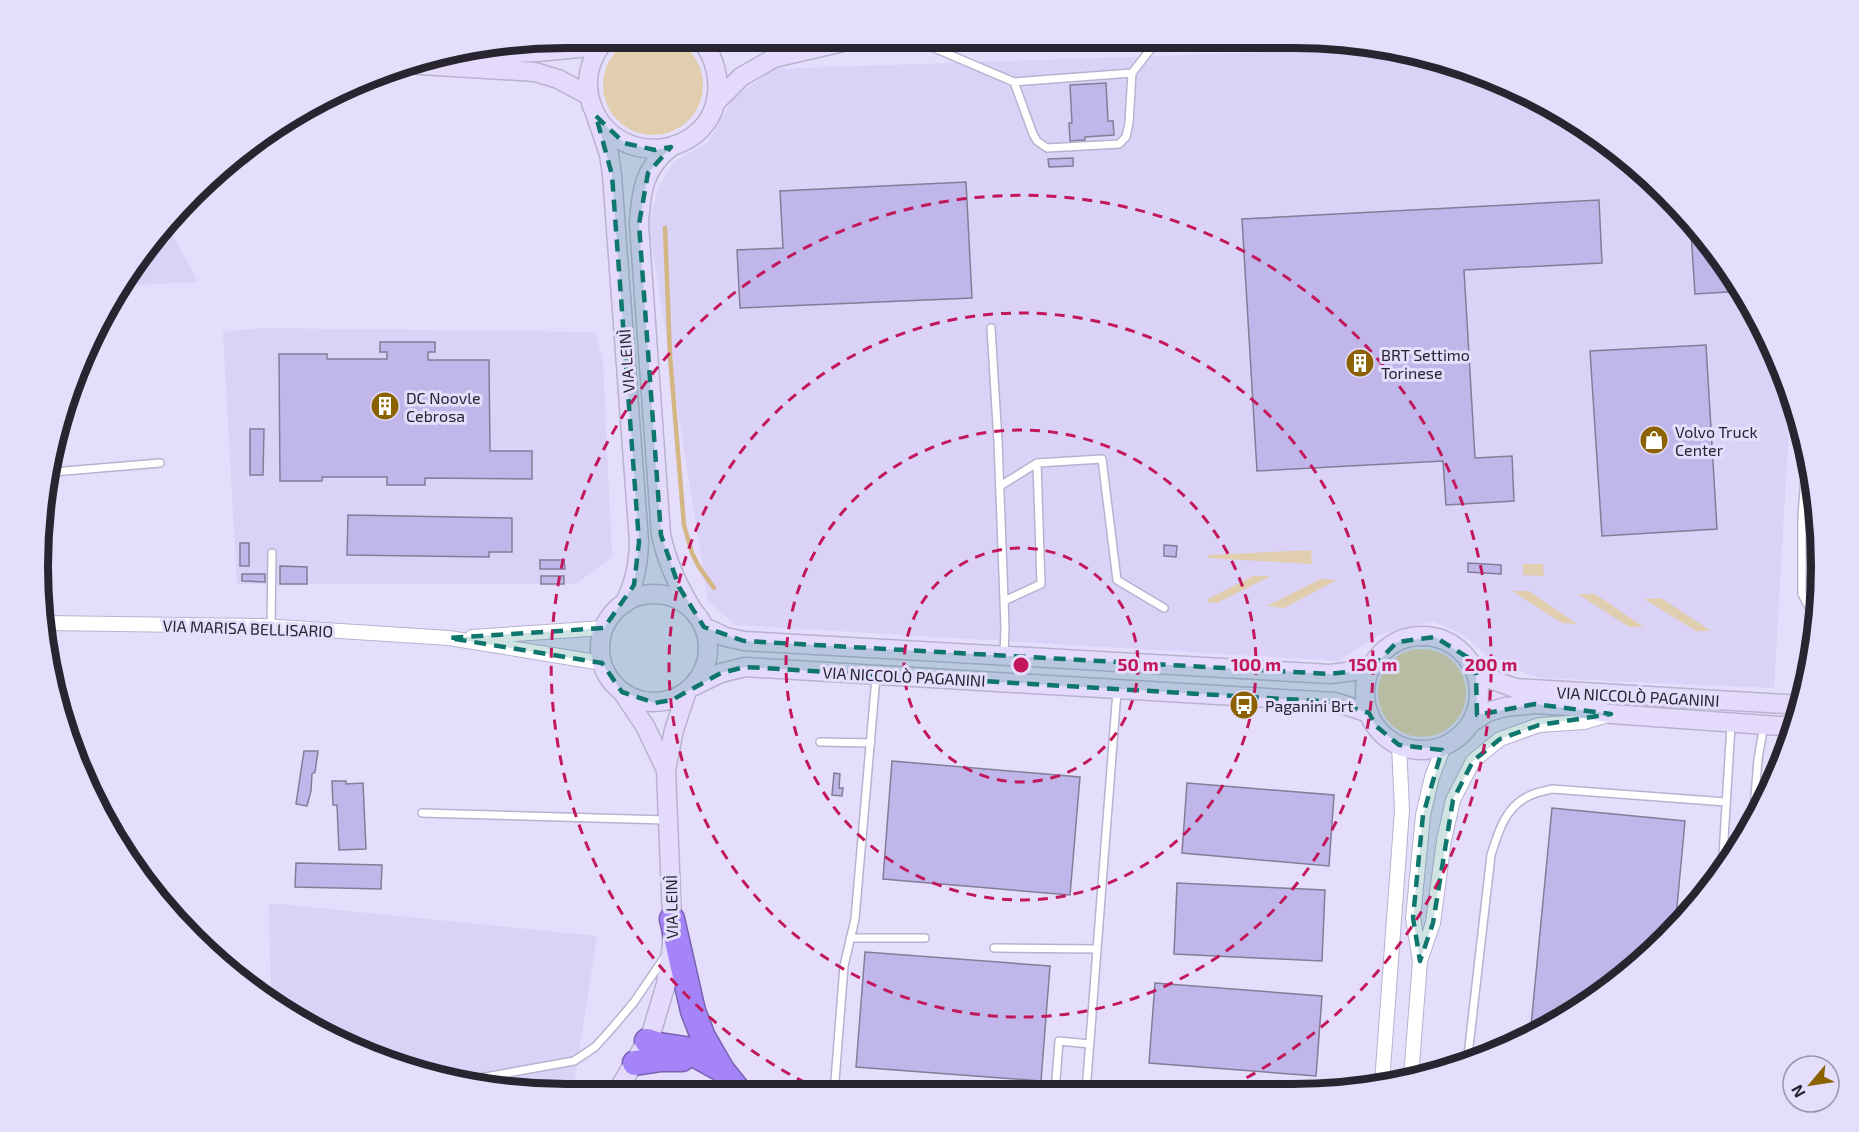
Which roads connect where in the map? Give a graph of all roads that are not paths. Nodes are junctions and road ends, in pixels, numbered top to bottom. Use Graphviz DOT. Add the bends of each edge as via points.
graph roads {
  1 [pos="564,48"];
  2 [pos="600,48"];
  3 [pos="707,48"];
  4 [pos="817,48"];
  5 [pos="934,48"];
  6 [pos="1152,48"];
  7 [pos="487,54"];
  8 [pos="433,66"];
  9 [pos="1132,74"];
  10 [pos="1014,82"];
  11 [pos="588,95"];
  12 [pos="717,101"];
  13 [pos="596,116"];
  14 [pos="671,147"];
  15 [pos="991,328"];
  16 [pos="1037,463"];
  17 [pos="160,464"];
  18 [pos="57,472"];
  19 [pos="1804,484"];
  20 [pos="1000,486"];
  21 [pos="272,553"];
  22 [pos="1004,601"];
  23 [pos="624,604"];
  24 [pos="1164,608"];
  25 [pos="1809,608"];
  26 [pos="699,619"];
  27 [pos="51,623"];
  28 [pos="271,626"];
  29 [pos="604,628"];
  30 [pos="449,638"];
  31 [pos="1004,656"];
  32 [pos="602,663"];
  33 [pos="1371,669"];
  34 [pos="876,674"];
  35 [pos="1476,674"];
  36 [pos="690,689"];
  37 [pos="1118,689"];
  38 [pos="622,692"];
  39 [pos="1792,704"];
  40 [pos="1369,713"];
  41 [pos="1611,714"];
  42 [pos="1731,722"];
  43 [pos="1471,723"];
  44 [pos="1764,725"];
  45 [pos="1786,726"];
  46 [pos="820,742"];
  47 [pos="871,743"];
  48 [pos="1399,745"];
  49 [pos="1444,746"];
  50 [pos="666,770"];
  51 [pos="1755,801"];
  52 [pos="1726,802"];
  53 [pos="423,813"];
  54 [pos="669,820"];
  55 [pos="1723,855"];
  56 [pos="672,919"];
  57 [pos="850,938"];
  58 [pos="925,938"];
  59 [pos="672,945"];
  60 [pos="994,948"];
  61 [pos="1097,949"];
  62 [pos="1420,961"];
  63 [pos="647,1041"];
  64 [pos="1090,1044"];
  65 [pos="1468,1054"];
  66 [pos="699,1057"];
  67 [pos="635,1063"];
  68 [pos="722,1070"];
  69 [pos="1412,1070"];
  70 [pos="1383,1076"];
  71 [pos="483,1077"];
  72 [pos="835,1081"];
  73 [pos="622,1084"];
  74 [pos="733,1084"];
  75 [pos="1056,1084"];
  76 [pos="1087,1084"];
  1 -- 7 [label="street"];
  2 -- 11 [label="street" via="588,78"];
  3 -- 12 [label="street" via="719,82"];
  4 -- 12 [label="street" via="774,58 741,77"];
  5 -- 10 [label="lane"];
  6 -- 9 [label="lane"];
  8 -- 11 [label="street" via="535,72 558,78"];
  9 -- 10 [label="lane"];
  9 -- 10 [label="lane" via="1126,137 1119,144 1047,148 1032,134"];
  11 -- 13 [label="street, VIA LEINÌ"];
  12 -- 14 [label="street" via="707,121 692,137"];
  13 -- 14 [label="street" via="624,143 655,150"];
  13 -- 23 [label="street, VIA LEINÌ" via="612,175 639,542 634,585"];
  14 -- 26 [label="street, VIA LEINÌ" via="658,157 648,173 641,195 639,224 661,535 667,561"];
  15 -- 20 [label="lane"];
  16 -- 20 [label="lane"];
  16 -- 22 [label="lane" via="1041,584"];
  16 -- 24 [label="lane" via="1102,459 1117,580"];
  17 -- 18 [label="lane"];
  19 -- 25 [label="lane" via="1802,594"];
  20 -- 22 [label="lane"];
  21 -- 28 [label="lane"];
  22 -- 31 [label="lane"];
  23 -- 26 [label="street" via="645,595 663,595 680,600"];
  23 -- 29 [label="street"];
  26 -- 31 [label="street, VIA NICCOLÒ PAGANINI" via="726,637 744,641"];
  26 -- 36 [label="street" via="708,644 707,662"];
  27 -- 28 [label="street, VIA MARISA BELLISARIO"];
  28 -- 30 [label="street, VIA MARISA BELLISARIO"];
  29 -- 30 [label="street, VIA MARISA BELLISARIO"];
  29 -- 32 [label="street" via="600,645"];
  30 -- 32 [label="street, VIA MARISA BELLISARIO"];
  31 -- 33 [label="street, VIA NICCOLÒ PAGANINI" via="1330,674"];
  32 -- 38 [label="street"];
  33 -- 35 [label="street" via="1382,653 1415,636 1435,637 1452,645 1467,657"];
  33 -- 40 [label="street" via="1366,684"];
  34 -- 36 [label="street, VIA NICCOLÒ PAGANINI" via="745,667 721,673"];
  34 -- 37 [label="street, VIA NICCOLÒ PAGANINI"];
  34 -- 47 [label="lane"];
  35 -- 39 [label="street, VIA NICCOLÒ PAGANINI" via="1515,688"];
  35 -- 43 [label="street" via="1478,708"];
  36 -- 38 [label="street" via="672,700 655,703"];
  36 -- 50 [label="street, VIA LEINÌ" via="674,730"];
  37 -- 40 [label="street, VIA NICCOLÒ PAGANINI" via="1335,702"];
  37 -- 61 [label="lane"];
  38 -- 50 [label="street, VIA LEINÌ" via="645,726"];
  40 -- 48 [label="street" via="1381,732"];
  41 -- 42 [label="street, VIA NICCOLÒ PAGANINI"];
  41 -- 43 [label="street, VIA NICCOLÒ PAGANINI" via="1535,704 1488,712"];
  41 -- 62 [label="street" via="1584,722 1529,728 1500,739 1473,761 1453,800 1433,923"];
  42 -- 44 [label="street, VIA NICCOLÒ PAGANINI"];
  42 -- 52 [label="lane"];
  43 -- 49 [label="street"];
  44 -- 45 [label="street, VIA NICCOLÒ PAGANINI"];
  44 -- 51 [label="lane"];
  46 -- 47 [label="lane"];
  47 -- 57 [label="lane"];
  48 -- 49 [label="street" via="1414,750"];
  48 -- 70 [label="street" via="1402,810"];
  49 -- 62 [label="street" via="1423,815 1413,918"];
  50 -- 54 [label="street, VIA LEINÌ"];
  52 -- 55 [label="lane"];
  52 -- 65 [label="lane" via="1552,789 1527,796 1507,814 1491,855"];
  53 -- 54 [label="lane"];
  54 -- 56 [label="street, VIA LEINÌ"];
  56 -- 59 [label="street, VIA LEINÌ"];
  56 -- 68 [label="highway" via="693,1011"];
  57 -- 58 [label="lane"];
  57 -- 72 [label="lane" via="844,966"];
  59 -- 63 [label="street, VIA LEINÌ" via="666,984"];
  59 -- 71 [label="lane" via="634,1002 595,1047 574,1061"];
  60 -- 61 [label="lane"];
  61 -- 64 [label="lane"];
  62 -- 69 [label="street"];
  63 -- 66 [label="highway" via="692,1050"];
  63 -- 67 [label="street, VIA LEINÌ"];
  64 -- 75 [label="lane" via="1059,1041"];
  64 -- 76 [label="lane"];
  66 -- 67 [label="highway"];
  66 -- 68 [label="highway"];
  67 -- 73 [label="street, VIA LEINÌ"];
  68 -- 74 [label="highway"];
}
